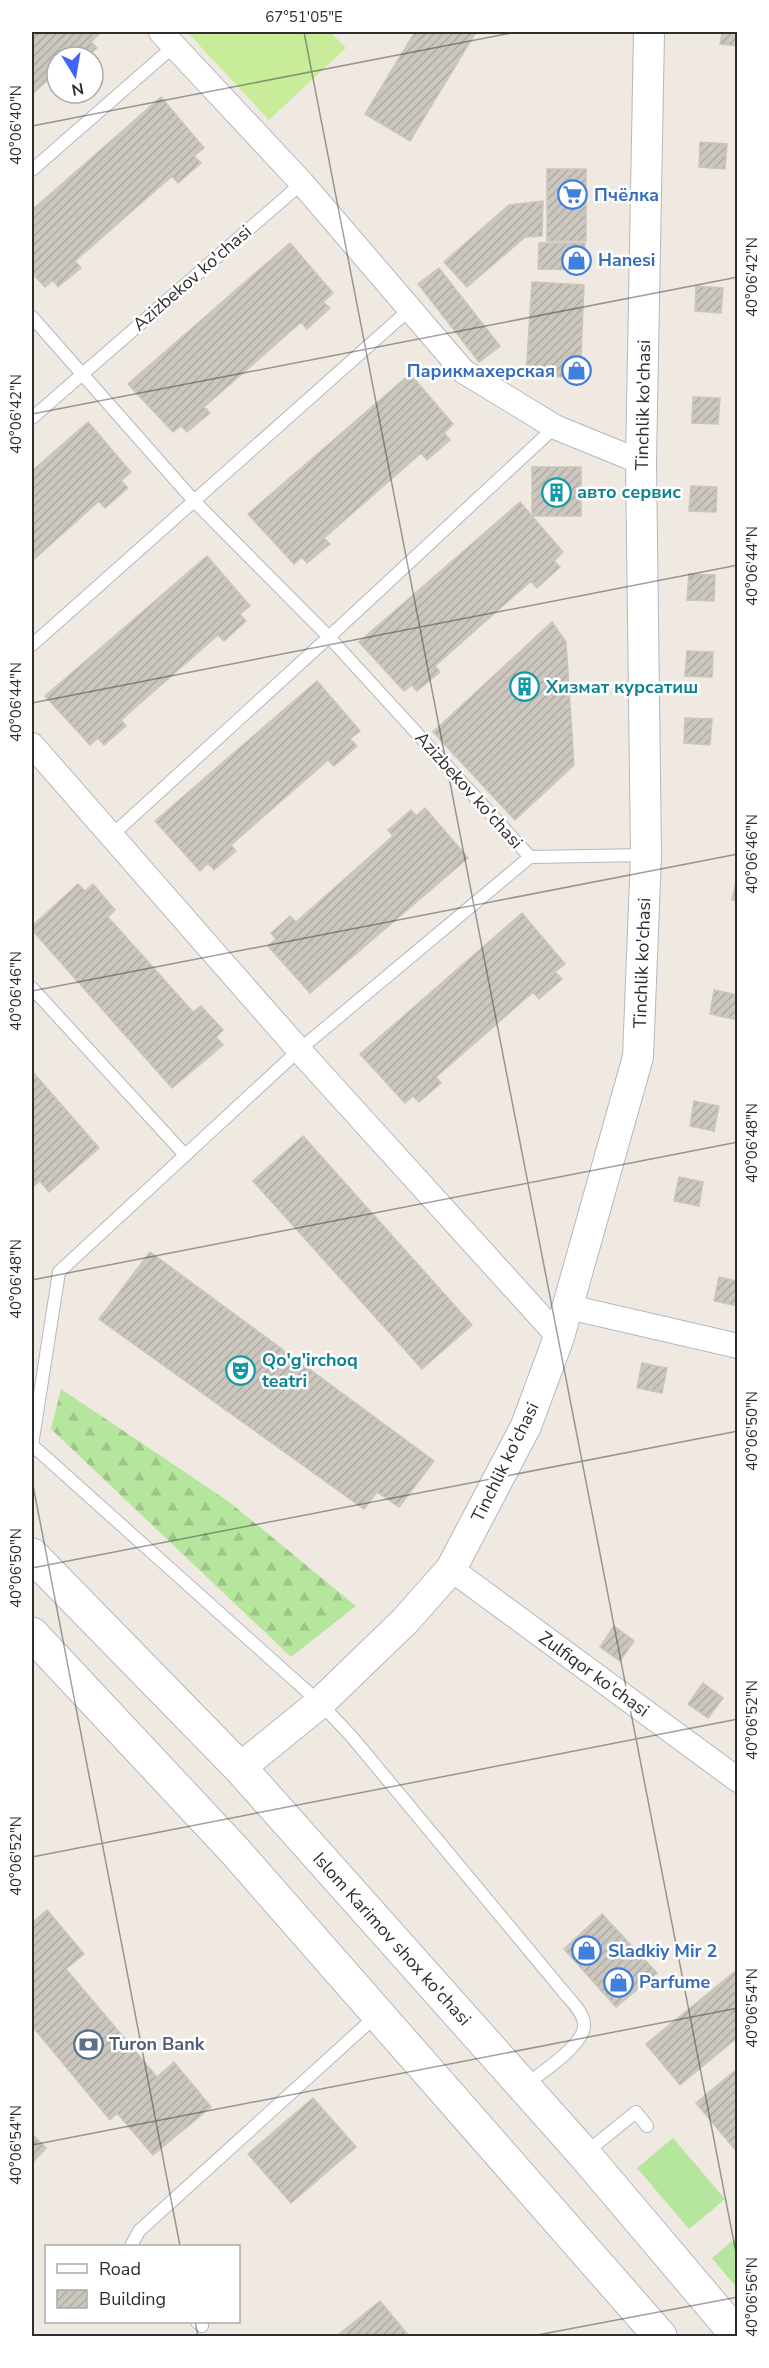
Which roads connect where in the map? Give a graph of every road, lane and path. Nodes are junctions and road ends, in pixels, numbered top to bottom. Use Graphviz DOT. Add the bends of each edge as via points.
graph roads {
  1 [pos="649,32"];
  2 [pos="168,39"];
  3 [pos="32,170"];
  4 [pos="302,183"];
  5 [pos="410,309"];
  6 [pos="32,317"];
  7 [pos="83,374"];
  8 [pos="32,418"];
  9 [pos="555,427"];
  10 [pos="641,462"];
  11 [pos="195,502"];
  12 [pos="329,637"];
  13 [pos="32,645"];
  14 [pos="32,745"];
  15 [pos="111,836"];
  16 [pos="646,855"];
  17 [pos="530,857"];
  18 [pos="32,988"];
  19 [pos="299,1050"];
  20 [pos="185,1155"];
  21 [pos="569,1307"];
  22 [pos="559,1337"];
  23 [pos="738,1346"];
  24 [pos="32,1445"];
  25 [pos="32,1555"];
  26 [pos="451,1569"];
  27 [pos="32,1634"];
  28 [pos="320,1703"];
  29 [pos="240,1768"];
  30 [pos="738,1780"];
  31 [pos="378,2014"];
  32 [pos="523,2086"];
  33 [pos="647,2126"];
  34 [pos="584,2154"];
  35 [pos="132,2245"];
  36 [pos="738,2336"];
  37 [pos="660,2337"];
  1 -- 10 [label="street, Tinchlik ko'chasi"];
  2 -- 3 [label="lane"];
  2 -- 4 [label="street"];
  4 -- 5 [label="street"];
  4 -- 7 [label="lane, Azizbekov ko'chasi"];
  5 -- 9 [label="street" via="463,372"];
  5 -- 11 [label="lane"];
  6 -- 7 [label="lane, Azizbekov ko'chasi"];
  7 -- 8 [label="lane, Azizbekov ko'chasi"];
  7 -- 11 [label="lane, Azizbekov ko'chasi"];
  9 -- 10 [label="street"];
  9 -- 12 [label="lane"];
  10 -- 16 [label="street, Tinchlik ko'chasi"];
  11 -- 12 [label="lane, Azizbekov ko'chasi"];
  11 -- 13 [label="lane"];
  12 -- 15 [label="lane"];
  12 -- 17 [label="lane, Azizbekov ko'chasi"];
  14 -- 15 [label="street"];
  15 -- 19 [label="street"];
  16 -- 17 [label="lane, Azizbekov ko'chasi"];
  16 -- 21 [label="street, Tinchlik ko'chasi" via="638,1057"];
  17 -- 19 [label="lane"];
  18 -- 20 [label="lane"];
  19 -- 20 [label="lane"];
  19 -- 22 [label="street"];
  20 -- 24 [label="lane" via="59,1272"];
  21 -- 22 [label="street, Tinchlik ko'chasi"];
  21 -- 23 [label="street"];
  22 -- 26 [label="street, Tinchlik ko'chasi" via="526,1426"];
  24 -- 28 [label="lane"];
  25 -- 29 [label="main road, Islom Karimov shox ko'chasi"];
  26 -- 28 [label="street, Tinchlik ko'chasi" via="405,1621"];
  26 -- 30 [label="street, Zulfiqor ko'chasi"];
  27 -- 31 [label="main road" via="235,1851"];
  28 -- 29 [label="street, Tinchlik ko'chasi"];
  28 -- 32 [label="lane" via="580,2013 582,2034 560,2059"];
  29 -- 32 [label="main road, Islom Karimov shox ko'chasi"];
  31 -- 35 [label="lane" via="139,2231"];
  31 -- 37 [label="main road"];
  32 -- 34 [label="main road, Islom Karimov shox ko'chasi"];
  33 -- 34 [label="lane" via="636,2112"];
  34 -- 36 [label="main road, Islom Karimov shox ko'chasi"];
}
